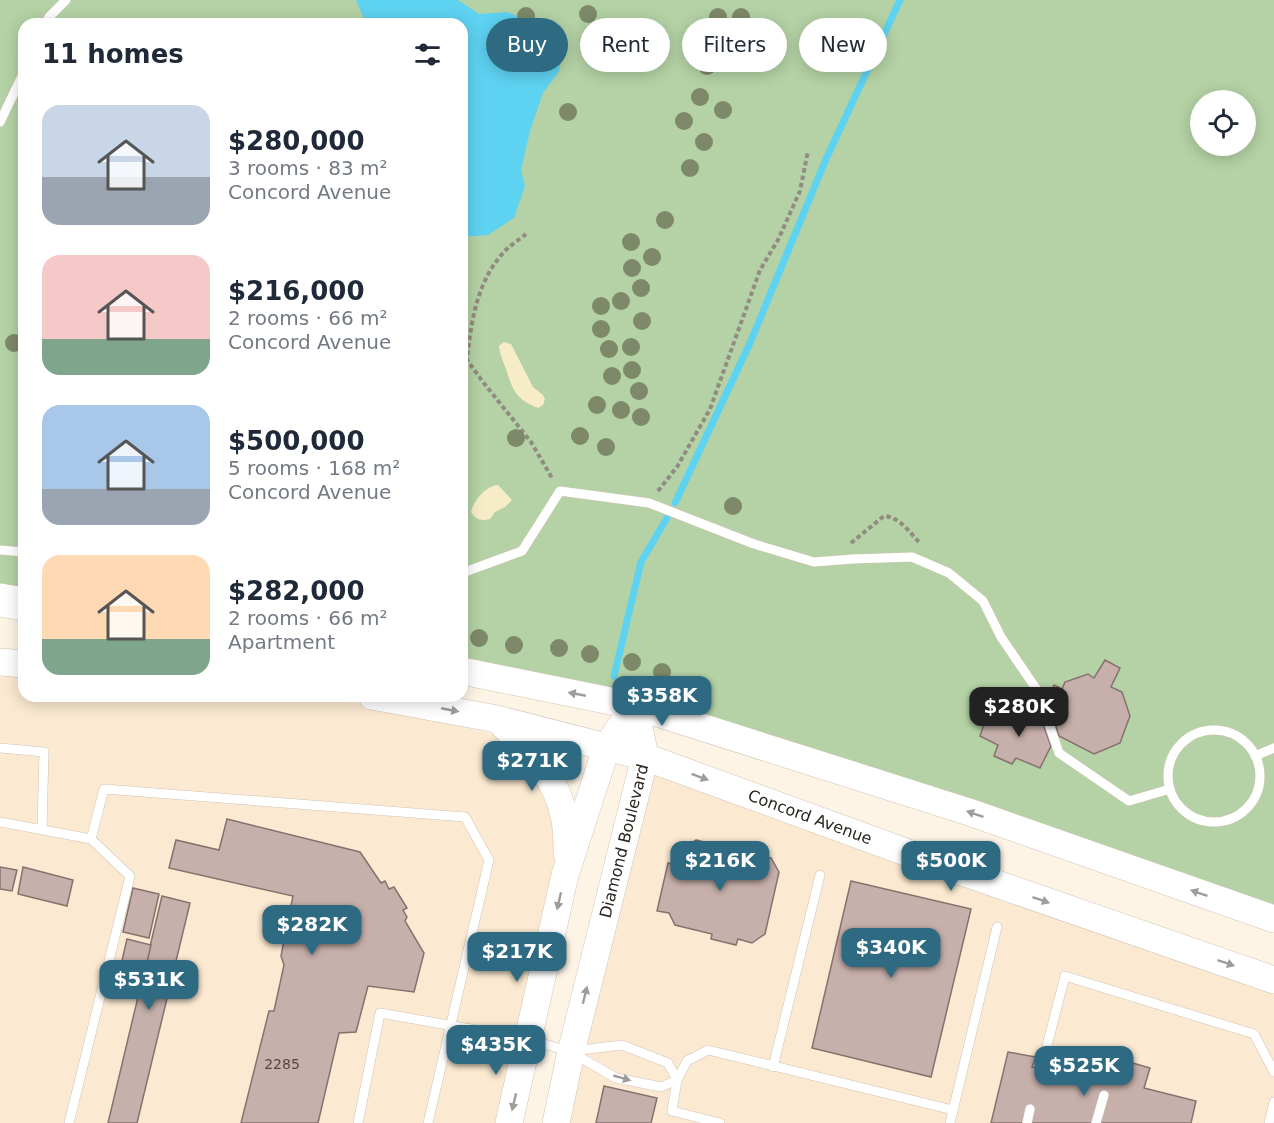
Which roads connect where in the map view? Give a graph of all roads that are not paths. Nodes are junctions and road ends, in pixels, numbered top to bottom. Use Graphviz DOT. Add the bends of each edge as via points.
graph roads {
  1 [pos="66,0"];
  2 [pos="49,18"];
  3 [pos="18,84"];
  4 [pos="0,122"];
  5 [pos="0,550"];
  6 [pos="18,552"];
  7 [pos="468,571"];
  8 [pos="0,600"];
  9 [pos="18,604"];
  10 [pos="18,606"];
  11 [pos="0,607"];
  12 [pos="0,662"];
  13 [pos="18,664"];
  14 [pos="468,672"];
  15 [pos="405,702"];
  16 [pos="635,706"];
  17 [pos="497,719"];
  18 [pos="607,746"];
  19 [pos="0,748"];
  20 [pos="1274,748"];
  21 [pos="1255,756"];
  22 [pos="645,757"];
  23 [pos="1170,789"];
  24 [pos="0,822"];
  25 [pos="42,830"];
  26 [pos="91,839"];
  27 [pos="568,865"];
  28 [pos="820,875"];
  29 [pos="1274,919"];
  30 [pos="997,927"];
  31 [pos="1274,980"];
  32 [pos="450,1026"];
  33 [pos="528,1039"];
  34 [pos="571,1052"];
  35 [pos="773,1067"];
  36 [pos="1041,1069"];
  37 [pos="1274,1072"];
  38 [pos="677,1080"];
  39 [pos="1104,1095"];
  40 [pos="1274,1102"];
  41 [pos="1030,1109"];
  42 [pos="953,1110"];
  43 [pos="69,1123"];
  44 [pos="358,1123"];
  45 [pos="428,1123"];
  46 [pos="509,1123"];
  47 [pos="556,1123"];
  48 [pos="720,1123"];
  49 [pos="950,1123"];
  50 [pos="1027,1123"];
  51 [pos="1096,1123"];
  52 [pos="1269,1123"];
  1 -- 2 [label="lane"];
  3 -- 4 [label="lane"];
  5 -- 6 [label="lane"];
  7 -- 23 [label="lane" via="522,552 560,491 649,503 754,544 814,562 912,557 949,573 983,601 1001,637 1037,690 1059,753 1129,801"];
  8 -- 9 [label="highway"];
  10 -- 11 [label="main road"];
  12 -- 13 [label="main road"];
  16 -- 14 [label="main road, one-way"];
  15 -- 17 [label="main road, Concord Avenue, one-way"];
  16 -- 18 [label="main road"];
  16 -- 22 [label="main road, Diamond Boulevard"];
  29 -- 16 [label="main road, one-way" via="969,812"];
  17 -- 18 [label="main road, Concord Avenue"];
  17 -- 27 [label="main road" via="533,754 558,793 566,821"];
  18 -- 22 [label="main road, Concord Avenue"];
  18 -- 27 [label="main road"];
  19 -- 25 [label="lane" via="44,752"];
  20 -- 21 [label="lane"];
  21 -- 23 [label="lane" via="1246,743 1220,730 1191,736 1171,759"];
  21 -- 23 [label="lane" via="1260,770 1254,800 1231,819 1216,822 1194,817 1176,802"];
  22 -- 31 [label="main road, Concord Avenue, one-way"];
  34 -- 22 [label="main road, Diamond Boulevard, one-way"];
  24 -- 25 [label="lane"];
  25 -- 26 [label="lane"];
  26 -- 32 [label="lane" via="104,789 465,816 489,860"];
  26 -- 43 [label="lane" via="130,876"];
  27 -- 33 [label="main road, one-way"];
  28 -- 35 [label="lane"];
  30 -- 42 [label="lane"];
  32 -- 33 [label="lane"];
  32 -- 44 [label="lane" via="380,1013"];
  32 -- 45 [label="lane"];
  33 -- 34 [label="lane"];
  33 -- 46 [label="main road, one-way"];
  34 -- 38 [label="lane, one-way" via="616,1078 661,1087"];
  34 -- 38 [label="lane" via="622,1046 668,1064"];
  34 -- 47 [label="main road, Diamond Boulevard"];
  35 -- 38 [label="lane" via="708,1050 687,1061"];
  35 -- 42 [label="lane"];
  36 -- 37 [label="lane" via="1065,976 1254,1034"];
  38 -- 48 [label="lane" via="672,1111"];
  39 -- 51 [label="lane"];
  40 -- 52 [label="lane"];
  41 -- 50 [label="lane"];
  42 -- 49 [label="lane"];
}
